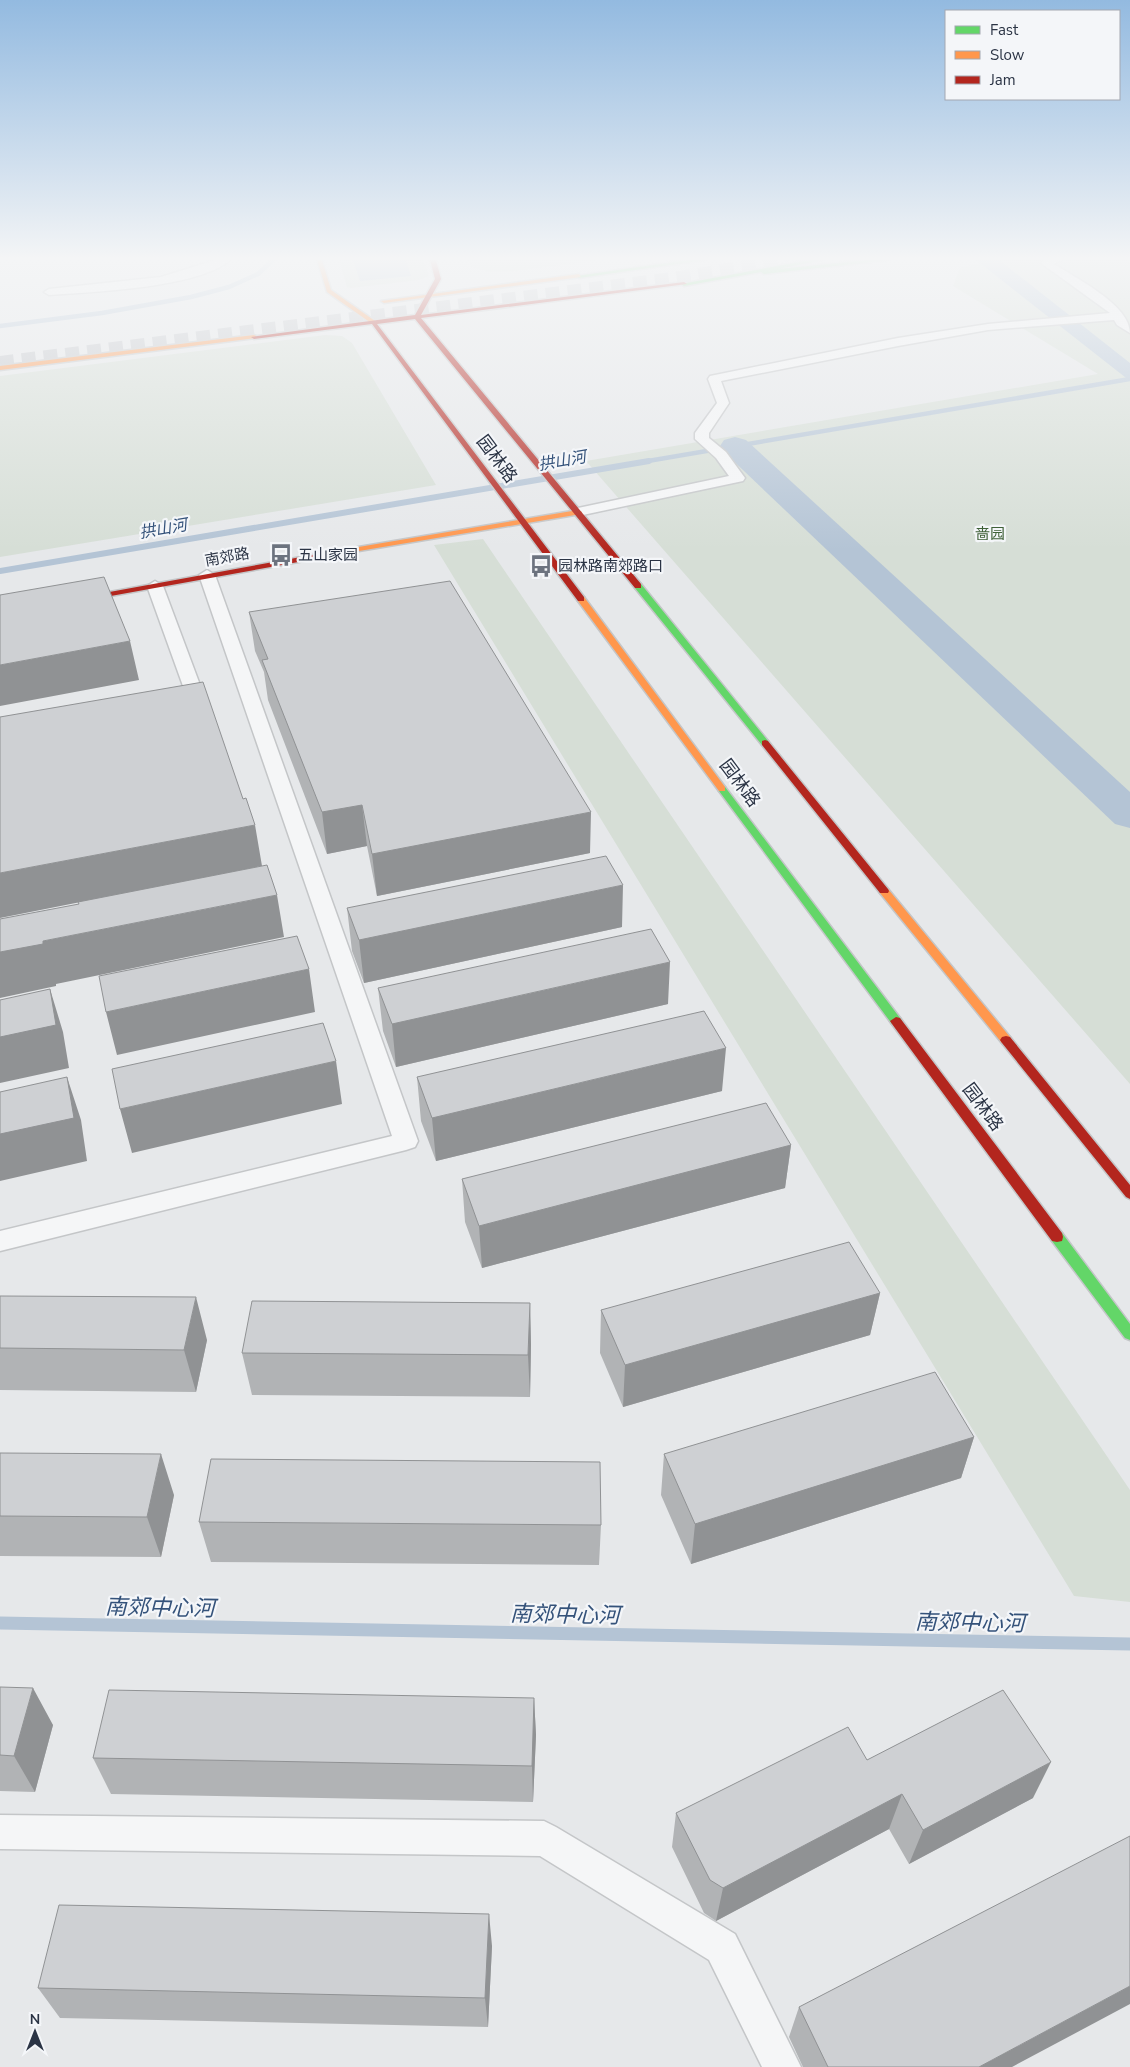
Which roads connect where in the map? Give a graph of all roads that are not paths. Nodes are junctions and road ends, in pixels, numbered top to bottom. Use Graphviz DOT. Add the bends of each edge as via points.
graph roads {
  1 [pos="94,356"];
  2 [pos="399,356"];
  3 [pos="450,356"];
  4 [pos="826,356"];
  5 [pos="0,368"];
  6 [pos="578,512"];
  7 [pos="522,520"];
  8 [pos="207,575"];
  9 [pos="155,586"];
  10 [pos="0,614"];
  11 [pos="167,706"];
  12 [pos="1130,1194"];
  13 [pos="0,1241"];
  14 [pos="1130,1334"];
  15 [pos="0,1832"];
  16 [pos="782,2067"];
  1 -- 5 [label="main road"];
  2 -- 7 [label="main road, 园林路"];
  3 -- 6 [label="main road, 园林路"];
  4 -- 6 [label="street" via="714,379 723,403 702,433 702,439 721,455 738,478"];
  6 -- 7 [label="main road, 南郊路"];
  6 -- 12 [label="main road, 园林路"];
  7 -- 8 [label="main road, 南郊路"];
  7 -- 14 [label="main road, 园林路"];
  8 -- 9 [label="main road, 南郊路"];
  8 -- 13 [label="street" via="406,1141"];
  9 -- 10 [label="main road, 南郊路"];
  9 -- 11 [label="street" via="197,701"];
  15 -- 16 [label="street" via="544,1839 722,1947"];
}
